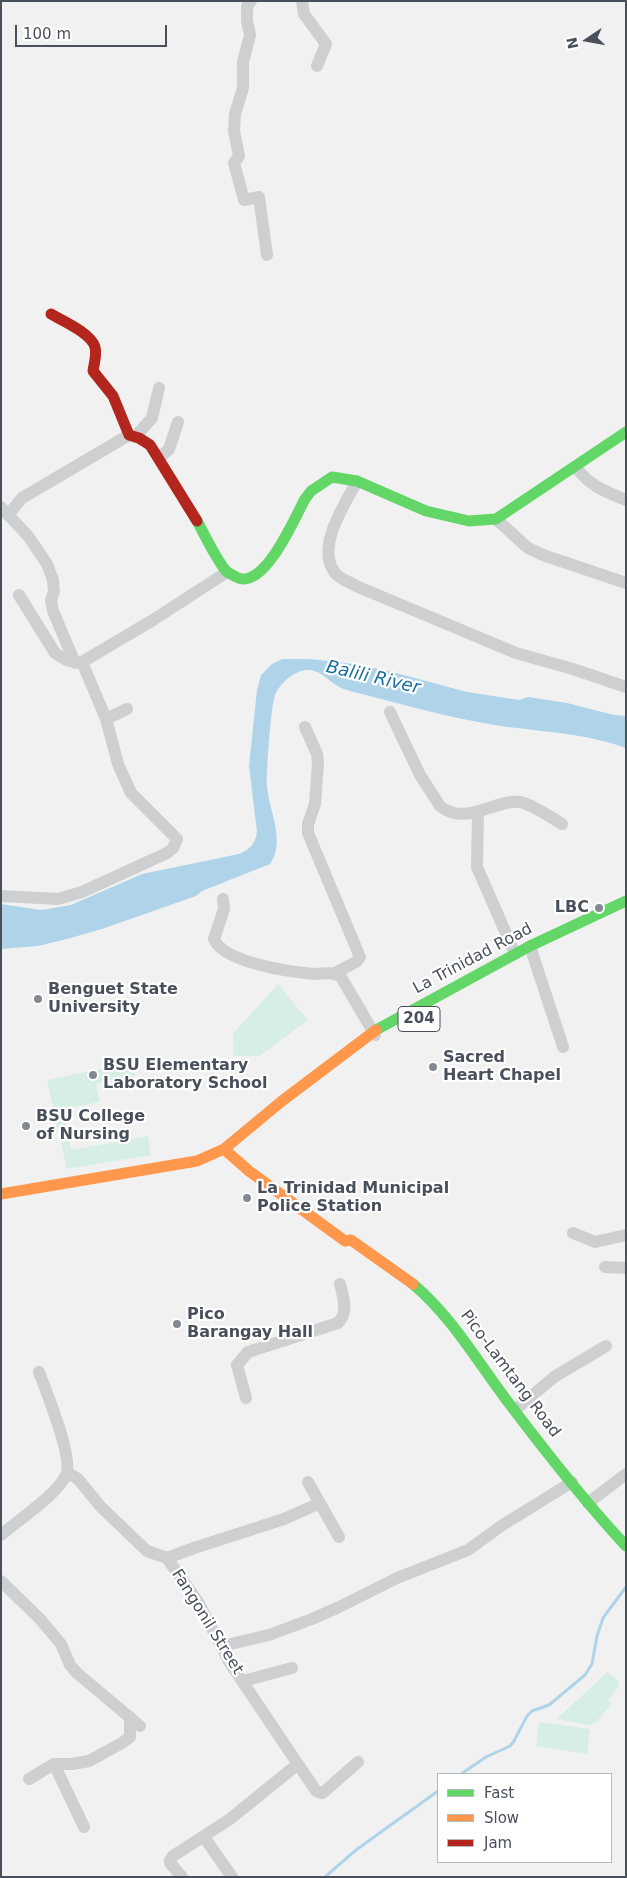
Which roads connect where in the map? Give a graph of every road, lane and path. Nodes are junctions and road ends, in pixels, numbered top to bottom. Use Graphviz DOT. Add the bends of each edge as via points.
graph roads {
  1 [pos="251,1"];
  2 [pos="302,1"];
  3 [pos="317,66"];
  4 [pos="267,255"];
  5 [pos="52,314"];
  6 [pos="158,388"];
  7 [pos="178,422"];
  8 [pos="626,432"];
  9 [pos="132,436"];
  10 [pos="159,458"];
  11 [pos="576,467"];
  12 [pos="357,481"];
  13 [pos="626,500"];
  14 [pos="4,511"];
  15 [pos="496,519"];
  16 [pos="227,572"];
  17 [pos="626,583"];
  18 [pos="19,596"];
  19 [pos="79,662"];
  20 [pos="626,687"];
  21 [pos="127,709"];
  22 [pos="390,712"];
  23 [pos="106,718"];
  24 [pos="305,727"];
  25 [pos="478,812"];
  26 [pos="562,824"];
  27 [pos="1,896"];
  28 [pos="223,899"];
  29 [pos="626,902"];
  30 [pos="608,922"];
  31 [pos="560,938"];
  32 [pos="532,951"];
  33 [pos="515,954"];
  34 [pos="335,973"];
  35 [pos="376,1037"];
  36 [pos="563,1047"];
  37 [pos="232,1149"];
  38 [pos="251,1158"];
  39 [pos="216,1166"];
  40 [pos="1,1194"];
  41 [pos="311,1202"];
  42 [pos="574,1232"];
  43 [pos="626,1235"];
  44 [pos="350,1240"];
  45 [pos="605,1267"];
  46 [pos="626,1268"];
  47 [pos="340,1284"];
  48 [pos="606,1346"];
  49 [pos="39,1372"];
  50 [pos="246,1398"];
  51 [pos="515,1410"];
  52 [pos="68,1473"];
  53 [pos="626,1474"];
  54 [pos="308,1482"];
  55 [pos="572,1482"];
  56 [pos="320,1503"];
  57 [pos="588,1503"];
  58 [pos="1,1536"];
  59 [pos="339,1537"];
  60 [pos="626,1546"];
  61 [pos="167,1558"];
  62 [pos="1,1581"];
  63 [pos="222,1646"];
  64 [pos="292,1668"];
  65 [pos="244,1681"];
  66 [pos="358,1762"];
  67 [pos="54,1764"];
  68 [pos="301,1768"];
  69 [pos="29,1779"];
  70 [pos="84,1827"];
  71 [pos="204,1837"];
  72 [pos="182,1877"];
  73 [pos="232,1877"];
  1 -- 4 [label="street" via="247,22 250,35 243,62 244,88 235,114 234,131 239,156 234,163 244,200 259,197"];
  2 -- 3 [label="street" via="304,14 326,44"];
  5 -- 9 [label="main road" via="88,335 93,342 93,371 113,396"];
  6 -- 9 [label="street" via="152,418"];
  7 -- 10 [label="street" via="169,449"];
  8 -- 11 [label="main road"];
  9 -- 10 [label="main road" via="150,445"];
  9 -- 14 [label="street"];
  10 -- 16 [label="main road"];
  11 -- 13 [label="street" via="592,484"];
  11 -- 15 [label="main road"];
  12 -- 15 [label="main road" via="426,512 469,521"];
  12 -- 16 [label="main road" via="340,477 324,480 305,499 276,554 266,566 248,578"];
  12 -- 20 [label="street" via="331,532 328,554 336,574 373,599 516,652"];
  14 -- 19 [label="street" via="28,536 47,564 53,580 52,612"];
  15 -- 17 [label="street" via="528,548"];
  16 -- 19 [label="street" via="153,620"];
  18 -- 19 [label="street" via="54,654"];
  19 -- 23 [label="street"];
  21 -- 23 [label="street"];
  22 -- 25 [label="street" via="420,775 440,806 455,814"];
  23 -- 27 [label="street" via="118,764 131,794 178,839 173,848 74,894 58,898"];
  24 -- 34 [label="street" via="318,763 315,804 308,829 360,957"];
  25 -- 26 [label="street" via="521,802"];
  25 -- 33 [label="street" via="477,867"];
  28 -- 34 [label="street" via="224,908 214,939 222,948 257,964 316,974"];
  29 -- 31 [label="main road, La Trinidad Road / 204"];
  30 -- 31 [label="main road, La Trinidad Road / 204"];
  31 -- 32 [label="main road, La Trinidad Road / 204"];
  32 -- 33 [label="main road, La Trinidad Road / 204"];
  32 -- 35 [label="main road, La Trinidad Road / 204" via="467,991"];
  32 -- 36 [label="street"];
  33 -- 35 [label="main road, La Trinidad Road / 204"];
  34 -- 35 [label="street" via="341,976"];
  35 -- 37 [label="main road, La Trinidad Road / 204" via="282,1101"];
  37 -- 38 [label="main road"];
  37 -- 39 [label="main road, 204"];
  37 -- 40 [label="main road, 204" via="197,1161"];
  37 -- 44 [label="main road, Pico-Lamtang Road" via="249,1171 345,1241"];
  41 -- 44 [label="main road, Pico-Lamtang Road" via="345,1228"];
  42 -- 43 [label="street" via="595,1242"];
  44 -- 51 [label="main road, Pico-Lamtang Road" via="436,1304"];
  45 -- 46 [label="street"];
  47 -- 50 [label="street" via="345,1306 343,1318 338,1323 248,1352 237,1365"];
  48 -- 51 [label="street" via="554,1377"];
  49 -- 52 [label="street" via="67,1453"];
  51 -- 55 [label="main road, Pico-Lamtang Road"];
  52 -- 58 [label="street" via="54,1491"];
  52 -- 61 [label="street, Fangonil Street" via="78,1479 101,1507 147,1551"];
  53 -- 57 [label="street"];
  54 -- 56 [label="street"];
  55 -- 57 [label="main road, Pico-Lamtang Road"];
  55 -- 63 [label="street" via="468,1550 397,1578 312,1619 269,1635"];
  56 -- 59 [label="street"];
  56 -- 61 [label="street" via="284,1519"];
  57 -- 60 [label="main road, Pico-Lamtang Road"];
  61 -- 63 [label="street, Fangonil Street" via="198,1602"];
  62 -- 67 [label="street" via="61,1644 77,1673 135,1722 130,1737 89,1761"];
  63 -- 65 [label="street, Fangonil Street"];
  64 -- 65 [label="street"];
  65 -- 68 [label="street, Fangonil Street"];
  66 -- 68 [label="street, Fangonil Street" via="322,1793 316,1791"];
  67 -- 69 [label="street"];
  67 -- 70 [label="street"];
  68 -- 71 [label="street"];
  71 -- 72 [label="street" via="170,1860"];
  71 -- 73 [label="street"];
}
